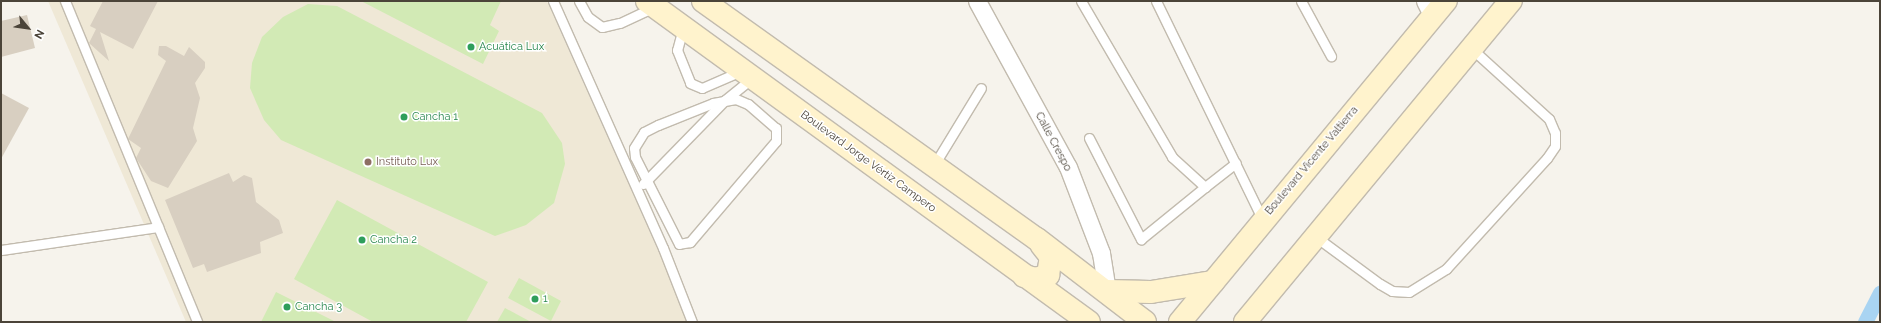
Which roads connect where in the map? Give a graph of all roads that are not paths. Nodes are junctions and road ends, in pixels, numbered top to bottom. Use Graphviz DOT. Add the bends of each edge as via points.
graph roads {
  1 [pos="65,1"];
  2 [pos="553,1"];
  3 [pos="579,1"];
  4 [pos="703,1"];
  5 [pos="977,1"];
  6 [pos="1081,1"];
  7 [pos="1156,1"];
  8 [pos="1301,1"];
  9 [pos="1511,1"];
  10 [pos="651,4"];
  11 [pos="1435,6"];
  12 [pos="683,28"];
  13 [pos="1471,48"];
  14 [pos="1331,56"];
  15 [pos="747,75"];
  16 [pos="981,88"];
  17 [pos="725,100"];
  18 [pos="1089,138"];
  19 [pos="1236,164"];
  20 [pos="934,165"];
  21 [pos="646,180"];
  22 [pos="1205,188"];
  23 [pos="636,190"];
  24 [pos="1263,220"];
  25 [pos="158,227"];
  26 [pos="1316,237"];
  27 [pos="1037,239"];
  28 [pos="675,240"];
  29 [pos="663,248"];
  30 [pos="1,250"];
  31 [pos="1024,276"];
  32 [pos="1213,282"];
  33 [pos="1107,291"];
  34 [pos="197,322"];
  35 [pos="692,322"];
  36 [pos="1089,322"];
  37 [pos="1144,322"];
  38 [pos="1180,322"];
  39 [pos="1246,322"];
  1 -- 25 [label="lane"];
  2 -- 23 [label="lane"];
  3 -- 10 [label="lane" via="591,20 602,27 620,23"];
  4 -- 20 [label="main road"];
  5 -- 33 [label="street, Calle Crespo" via="1068,167 1101,253"];
  6 -- 22 [label="lane" via="1162,143 1172,157"];
  7 -- 19 [label="lane"];
  8 -- 14 [label="lane"];
  9 -- 13 [label="main road"];
  10 -- 12 [label="main road, Boulevard Jorge Vértiz Campero"];
  11 -- 24 [label="main road, Boulevard Vicente Valtierra"];
  12 -- 15 [label="main road, Boulevard Jorge Vértiz Campero"];
  12 -- 15 [label="lane" via="678,50 690,83 702,88"];
  13 -- 26 [label="main road"];
  13 -- 26 [label="lane" via="1549,119 1555,133 1555,146 1547,158 1446,269 1409,292 1392,291 1380,284"];
  15 -- 17 [label="lane"];
  15 -- 31 [label="main road, Boulevard Jorge Vértiz Campero"];
  16 -- 20 [label="lane"];
  17 -- 21 [label="lane"];
  17 -- 21 [label="lane" via="644,132 634,148"];
  17 -- 28 [label="lane" via="736,99 760,112 776,128 776,141 690,242 679,244"];
  18 -- 22 [label="lane" via="1141,239"];
  19 -- 22 [label="lane"];
  19 -- 24 [label="lane"];
  20 -- 27 [label="main road"];
  21 -- 23 [label="lane"];
  21 -- 28 [label="lane"];
  23 -- 29 [label="lane"];
  24 -- 32 [label="main road, Boulevard Vicente Valtierra"];
  25 -- 30 [label="lane"];
  25 -- 34 [label="lane"];
  26 -- 39 [label="main road"];
  27 -- 31 [label="main road" via="1052,257 1052,266 1043,278"];
  27 -- 33 [label="main road"];
  28 -- 29 [label="lane"];
  29 -- 35 [label="lane"];
  31 -- 36 [label="main road, Boulevard Jorge Vértiz Campero"];
  32 -- 33 [label="main road" via="1151,292"];
  32 -- 38 [label="main road, Boulevard Vicente Valtierra"];
  33 -- 37 [label="main road"];
}
